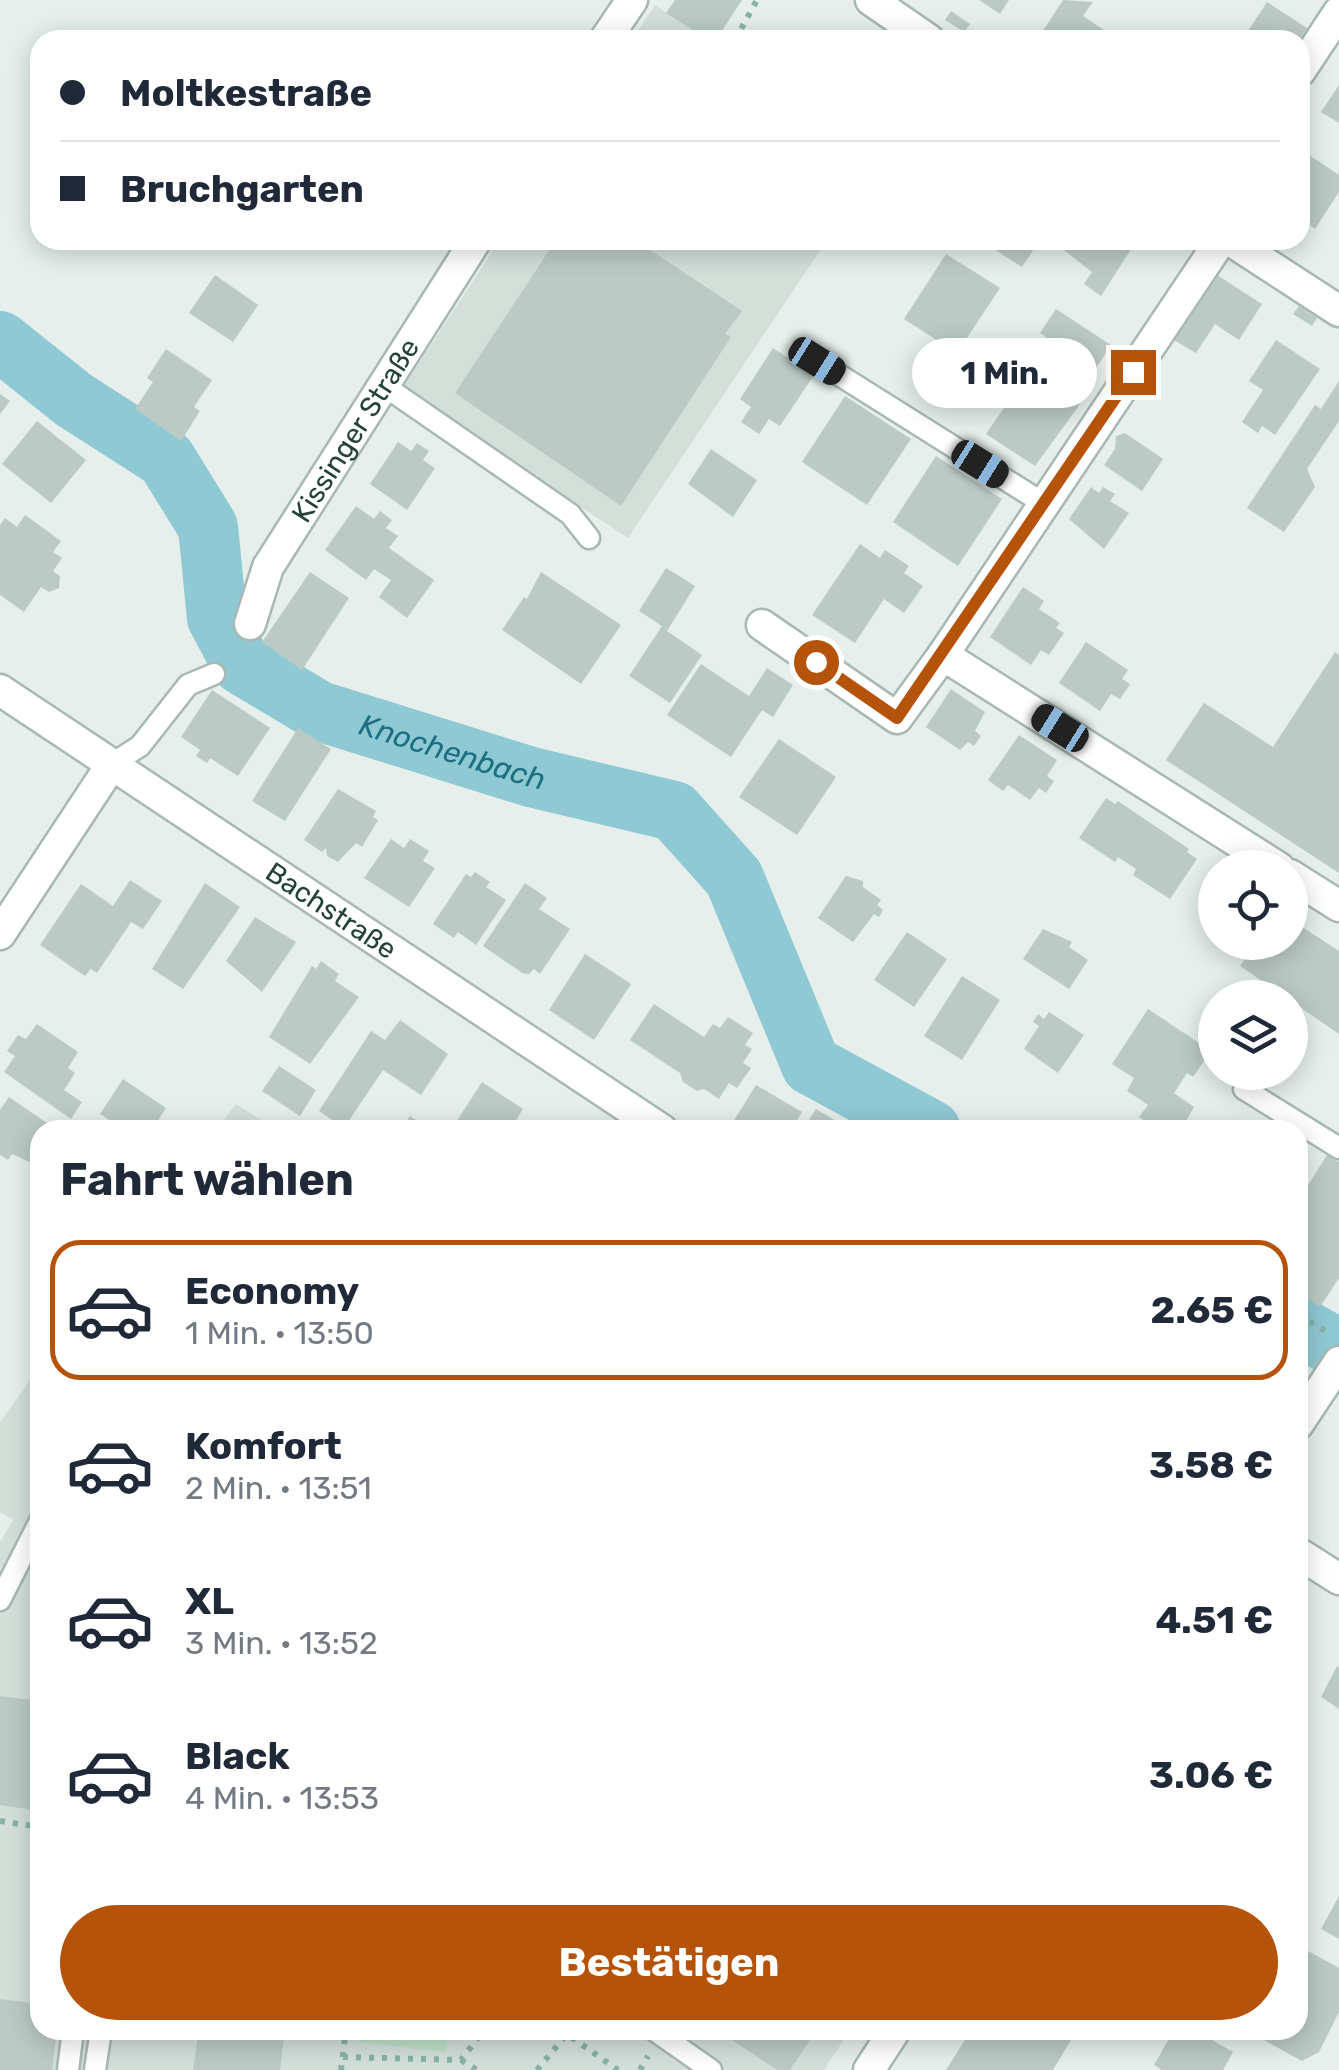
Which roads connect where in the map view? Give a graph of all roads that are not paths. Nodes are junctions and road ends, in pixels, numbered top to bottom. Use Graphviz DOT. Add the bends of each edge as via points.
graph roads {
  1 [pos="632,0"];
  2 [pos="871,0"];
  3 [pos="1339,12"];
  4 [pos="611,30"];
  5 [pos="914,30"];
  6 [pos="1310,56"];
  7 [pos="470,250"];
  8 [pos="1214,250"];
  9 [pos="1245,250"];
  10 [pos="1339,312"];
  11 [pos="817,361"];
  12 [pos="383,385"];
  13 [pos="1046,505"];
  14 [pos="588,538"];
  15 [pos="250,624"];
  16 [pos="762,625"];
  17 [pos="943,654"];
  18 [pos="214,674"];
  19 [pos="0,690"];
  20 [pos="112,764"];
  21 [pos="1251,850"];
  22 [pos="1308,886"];
  23 [pos="1339,906"];
  24 [pos="0,934"];
  25 [pos="1246,1090"];
  26 [pos="647,1120"];
  27 [pos="1294,1120"];
  28 [pos="1308,1129"];
  29 [pos="1339,1148"];
  30 [pos="1339,1362"];
  31 [pos="1308,1408"];
  32 [pos="30,1541"];
  33 [pos="1308,1560"];
  34 [pos="1339,1580"];
  35 [pos="0,1600"];
  36 [pos="72,2040"];
  37 [pos="100,2040"];
  38 [pos="668,2040"];
  39 [pos="889,2040"];
  40 [pos="68,2070"];
  41 [pos="95,2070"];
  42 [pos="712,2070"];
  43 [pos="868,2070"];
  1 -- 4 [label="street"];
  2 -- 5 [label="street"];
  3 -- 6 [label="street"];
  7 -- 12 [label="street, Kissinger Straße"];
  8 -- 13 [label="street"];
  9 -- 10 [label="street"];
  11 -- 13 [label="lane"];
  12 -- 14 [label="lane" via="570,514"];
  12 -- 15 [label="street, Kissinger Straße" via="268,567"];
  13 -- 17 [label="street"];
  16 -- 17 [label="street" via="897,718"];
  17 -- 21 [label="street"];
  18 -- 20 [label="lane" via="188,685 140,746"];
  19 -- 20 [label="street, Bachstraße"];
  20 -- 24 [label="street"];
  20 -- 26 [label="street, Bachstraße"];
  22 -- 23 [label="street"];
  25 -- 27 [label="lane"];
  28 -- 29 [label="lane"];
  30 -- 31 [label="street"];
  32 -- 35 [label="lane"];
  33 -- 34 [label="street"];
  36 -- 40 [label="lane"];
  37 -- 41 [label="lane"];
  38 -- 42 [label="lane"];
  39 -- 43 [label="street"];
}
